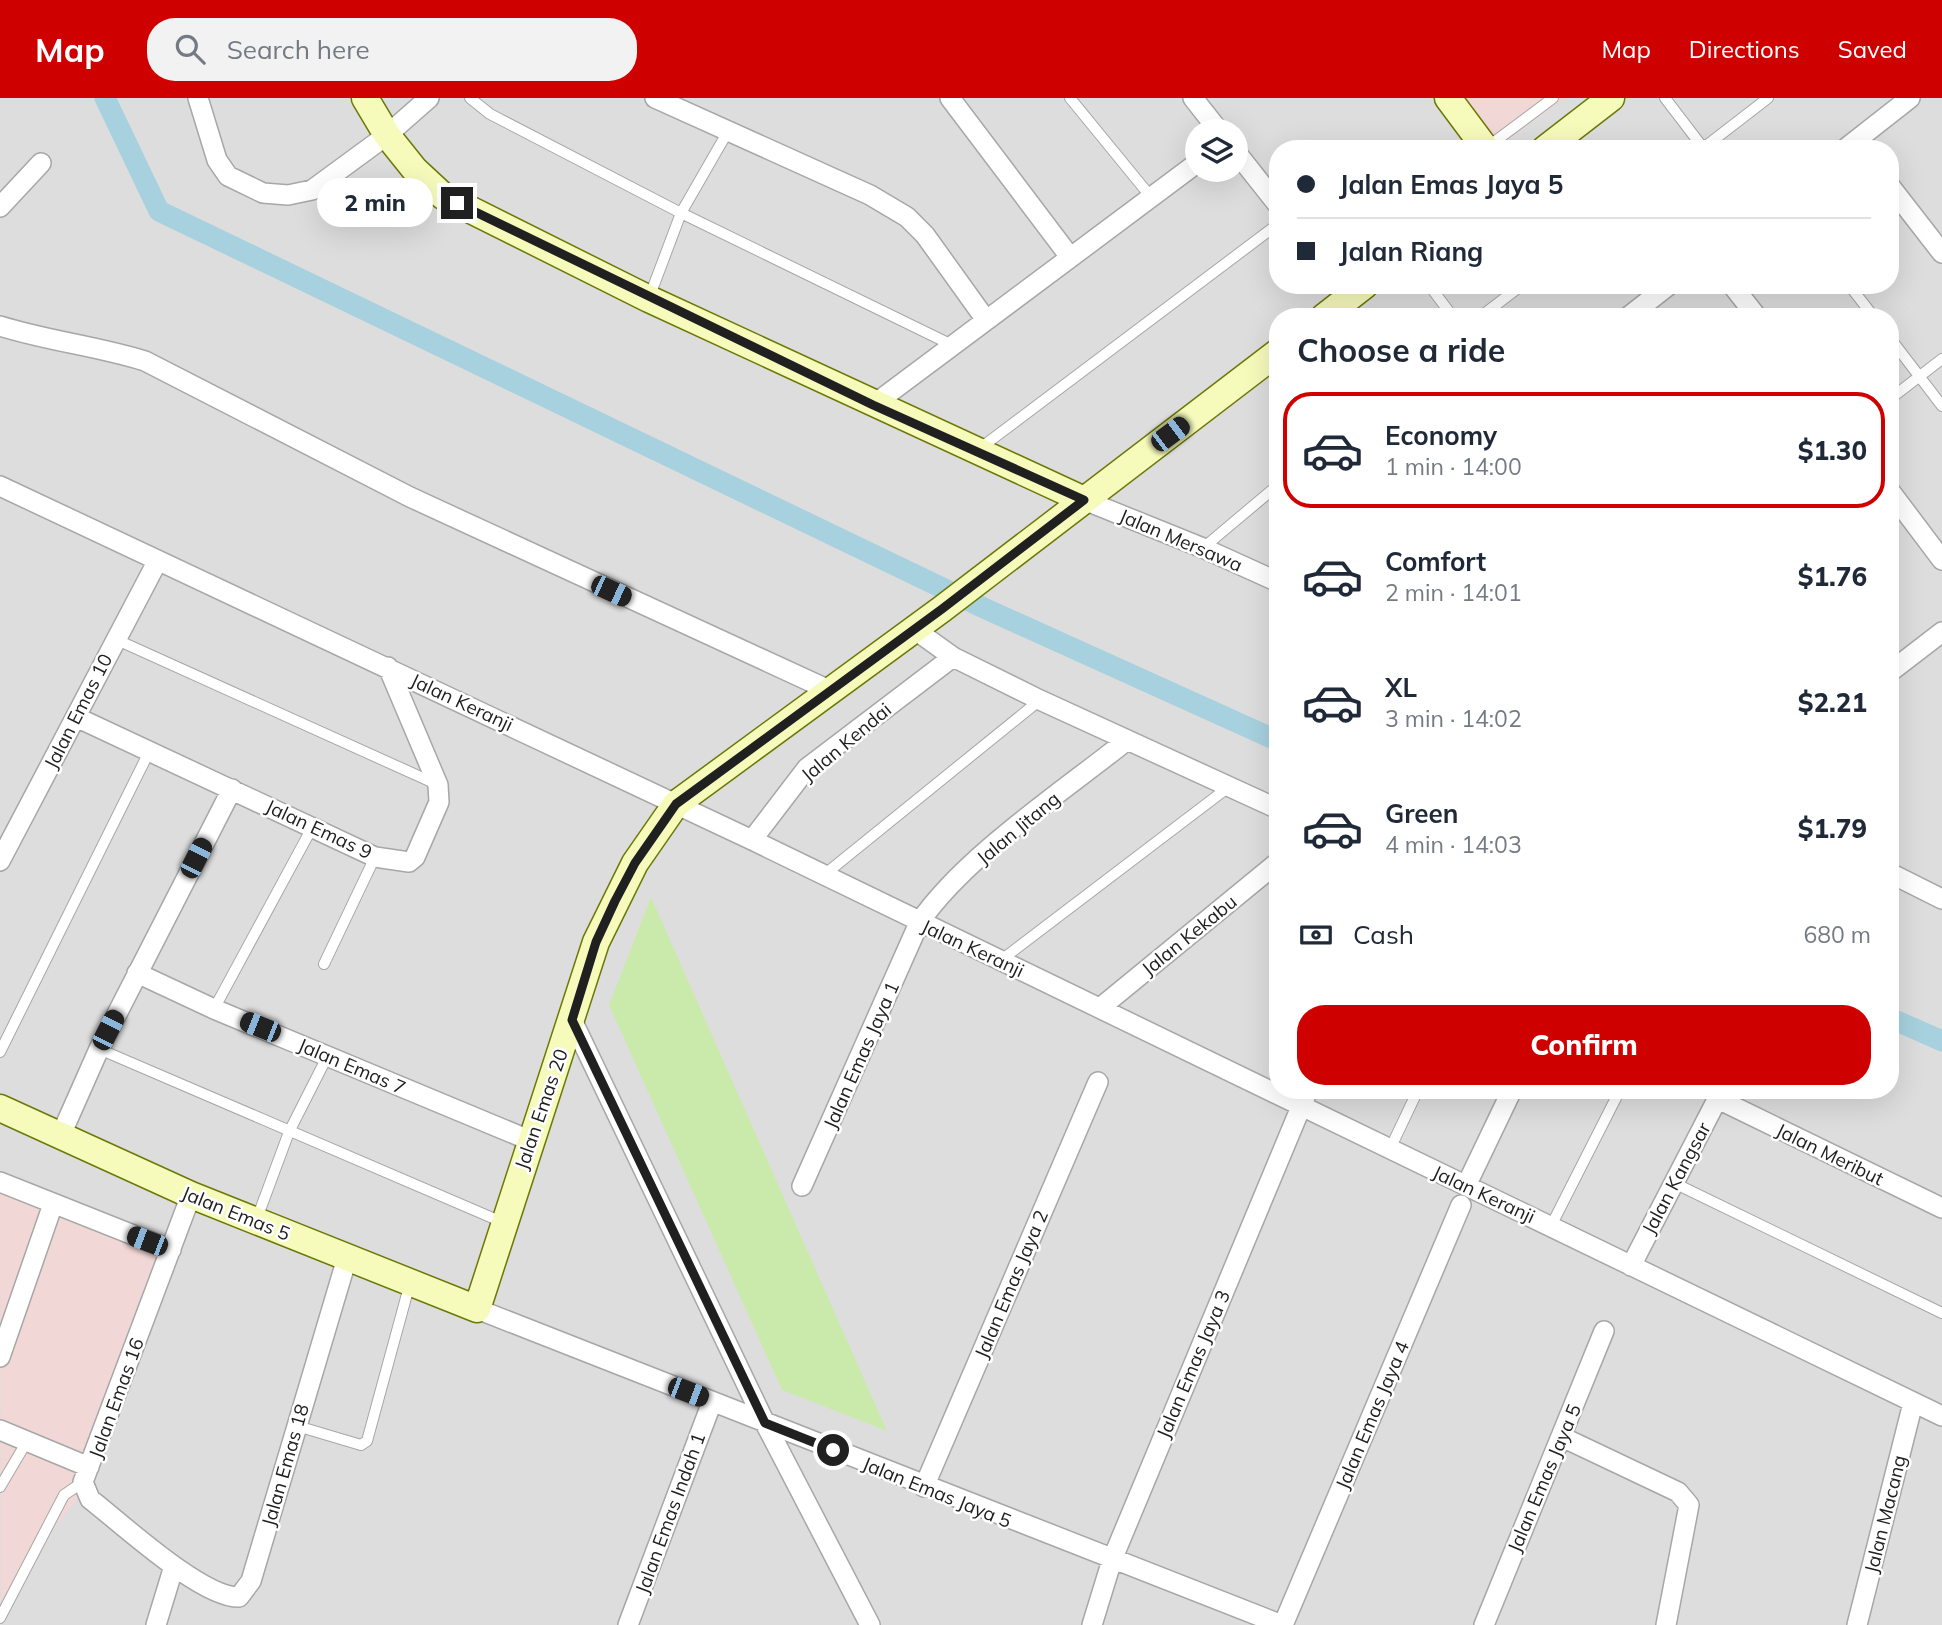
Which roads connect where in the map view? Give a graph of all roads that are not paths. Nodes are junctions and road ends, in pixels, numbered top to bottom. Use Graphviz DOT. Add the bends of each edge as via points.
graph roads {
  1 [pos="198,98"];
  2 [pos="365,98"];
  3 [pos="429,98"];
  4 [pos="470,98"];
  5 [pos="655,98"];
  6 [pos="950,98"];
  7 [pos="1070,98"];
  8 [pos="1194,98"];
  9 [pos="1448,98"];
  10 [pos="1553,98"];
  11 [pos="1611,98"];
  12 [pos="1665,98"];
  13 [pos="1768,98"];
  14 [pos="1910,98"];
  15 [pos="1210,119"];
  16 [pos="727,133"];
  17 [pos="387,135"];
  18 [pos="1479,140"];
  19 [pos="1498,140"];
  20 [pos="1557,140"];
  21 [pos="1697,140"];
  22 [pos="1713,140"];
  23 [pos="1861,140"];
  24 [pos="41,163"];
  25 [pos="1248,167"];
  26 [pos="1185,172"];
  27 [pos="1269,194"];
  28 [pos="1151,197"];
  29 [pos="1899,198"];
  30 [pos="0,207"];
  31 [pos="681,213"];
  32 [pos="1269,231"];
  33 [pos="1942,253"];
  34 [pos="1070,257"];
  35 [pos="1346,294"];
  36 [pos="1436,294"];
  37 [pos="1510,294"];
  38 [pos="1657,294"];
  39 [pos="1739,294"];
  40 [pos="1856,294"];
  41 [pos="649,299"];
  42 [pos="1333,308"];
  43 [pos="1447,308"];
  44 [pos="1492,308"];
  45 [pos="1640,308"];
  46 [pos="1750,308"];
  47 [pos="1867,308"];
  48 [pos="986,320"];
  49 [pos="0,326"];
  50 [pos="952,345"];
  51 [pos="1899,349"];
  52 [pos="1269,359"];
  53 [pos="1942,359"];
  54 [pos="1920,376"];
  55 [pos="1899,392"];
  56 [pos="873,405"];
  57 [pos="1942,406"];
  58 [pos="976,452"];
  59 [pos="0,486"];
  60 [pos="1269,493"];
  61 [pos="1084,500"];
  62 [pos="1899,503"];
  63 [pos="1203,548"];
  64 [pos="1942,560"];
  65 [pos="157,562"];
  66 [pos="1269,578"];
  67 [pos="914,629"];
  68 [pos="1942,632"];
  69 [pos="115,639"];
  70 [pos="953,657"];
  71 [pos="1899,665"];
  72 [pos="388,667"];
  73 [pos="831,691"];
  74 [pos="1041,700"];
  75 [pos="76,717"];
  76 [pos="1126,741"];
  77 [pos="149,752"];
  78 [pos="438,785"];
  79 [pos="1230,786"];
  80 [pos="232,789"];
  81 [pos="676,804"];
  82 [pos="1269,804"];
  83 [pos="313,825"];
  84 [pos="752,839"];
  85 [pos="376,857"];
  86 [pos="0,860"];
  87 [pos="1269,869"];
  88 [pos="824,876"];
  89 [pos="1899,877"];
  90 [pos="1939,894"];
  91 [pos="919,923"];
  92 [pos="1000,961"];
  93 [pos="324,964"];
  94 [pos="137,973"];
  95 [pos="1100,1008"];
  96 [pos="214,1009"];
  97 [pos="572,1020"];
  98 [pos="99,1049"];
  99 [pos="0,1052"];
  100 [pos="328,1055"];
  101 [pos="1098,1082"];
  102 [pos="1269,1083"];
  103 [pos="1304,1099"];
  104 [pos="1306,1099"];
  105 [pos="1414,1099"];
  106 [pos="1509,1099"];
  107 [pos="1615,1099"];
  108 [pos="1718,1099"];
  109 [pos="1728,1099"];
  110 [pos="0,1108"];
  111 [pos="289,1132"];
  112 [pos="60,1137"];
  113 [pos="529,1140"];
  114 [pos="1390,1149"];
  115 [pos="0,1182"];
  116 [pos="1672,1182"];
  117 [pos="803,1186"];
  118 [pos="1466,1186"];
  119 [pos="191,1195"];
  120 [pos="52,1204"];
  121 [pos="1461,1205"];
  122 [pos="1942,1209"];
  123 [pos="256,1222"];
  124 [pos="503,1222"];
  125 [pos="1551,1226"];
  126 [pos="171,1250"];
  127 [pos="346,1258"];
  128 [pos="1631,1266"];
  129 [pos="410,1283"];
  130 [pos="477,1309"];
  131 [pos="1942,1312"];
  132 [pos="1605,1331"];
  133 [pos="0,1357"];
  134 [pos="712,1402"];
  135 [pos="1913,1403"];
  136 [pos="1942,1416"];
  137 [pos="765,1423"];
  138 [pos="297,1426"];
  139 [pos="0,1430"];
  140 [pos="1562,1437"];
  141 [pos="26,1443"];
  142 [pos="86,1475"];
  143 [pos="0,1487"];
  144 [pos="924,1487"];
  145 [pos="1112,1560"];
  146 [pos="174,1566"];
  147 [pos="0,1618"];
  148 [pos="156,1625"];
  149 [pos="628,1625"];
  150 [pos="870,1625"];
  151 [pos="1092,1625"];
  152 [pos="1283,1625"];
  153 [pos="1484,1625"];
  154 [pos="1666,1625"];
  155 [pos="1857,1625"];
  1 -- 17 [label="street" via="217,160 228,176 263,193 288,195 312,190"];
  2 -- 17 [label="street"];
  3 -- 17 [label="street"];
  4 -- 31 [label="lane" via="490,114"];
  5 -- 16 [label="street"];
  6 -- 34 [label="street"];
  7 -- 28 [label="lane"];
  8 -- 15 [label="street"];
  9 -- 18 [label="street"];
  10 -- 19 [label="lane"];
  11 -- 20 [label="street"];
  12 -- 21 [label="lane"];
  13 -- 22 [label="lane"];
  14 -- 23 [label="street"];
  16 -- 31 [label="lane"];
  16 -- 48 [label="street" via="870,195 907,217"];
  17 -- 41 [label="street" via="443,196"];
  24 -- 30 [label="street"];
  25 -- 27 [label="street"];
  26 -- 28 [label="street"];
  28 -- 34 [label="street"];
  29 -- 33 [label="street"];
  31 -- 41 [label="lane"];
  31 -- 50 [label="lane"];
  32 -- 58 [label="lane"];
  34 -- 48 [label="street"];
  35 -- 42 [label="street"];
  36 -- 43 [label="lane"];
  37 -- 44 [label="lane"];
  38 -- 45 [label="street"];
  39 -- 46 [label="street"];
  40 -- 47 [label="lane"];
  41 -- 56 [label="street"];
  48 -- 50 [label="street"];
  49 -- 73 [label="street" via="145,360 410,497"];
  50 -- 56 [label="street"];
  51 -- 54 [label="lane"];
  52 -- 61 [label="street, Jalan Emas 20"];
  53 -- 54 [label="lane"];
  54 -- 55 [label="lane"];
  54 -- 57 [label="lane"];
  56 -- 58 [label="street"];
  58 -- 61 [label="street"];
  59 -- 65 [label="street, Jalan Keranji"];
  60 -- 63 [label="lane"];
  61 -- 63 [label="street, Jalan Mersawa"];
  61 -- 67 [label="street, Jalan Emas 20"];
  62 -- 64 [label="street"];
  63 -- 66 [label="street, Jalan Mersawa"];
  65 -- 69 [label="street, Jalan Emas 10"];
  65 -- 72 [label="street, Jalan Keranji"];
  67 -- 70 [label="street"];
  67 -- 73 [label="street, Jalan Emas 20"];
  68 -- 71 [label="street"];
  69 -- 75 [label="street, Jalan Emas 10"];
  69 -- 78 [label="lane"];
  70 -- 74 [label="street"];
  70 -- 84 [label="street, Jalan Kendai" via="807,768"];
  72 -- 78 [label="street"];
  72 -- 81 [label="street, Jalan Keranji"];
  73 -- 81 [label="street, Jalan Emas 20"];
  74 -- 76 [label="street"];
  74 -- 88 [label="lane"];
  75 -- 77 [label="street, Jalan Emas 9"];
  75 -- 86 [label="street, Jalan Emas 10"];
  76 -- 79 [label="street"];
  76 -- 91 [label="street, Jalan Jitang" via="1007,835 937,897"];
  77 -- 80 [label="street, Jalan Emas 9"];
  77 -- 99 [label="lane"];
  78 -- 85 [label="street, Jalan Emas 9" via="439,802 415,857 402,863"];
  79 -- 82 [label="street"];
  79 -- 92 [label="lane"];
  80 -- 83 [label="street, Jalan Emas 9"];
  80 -- 94 [label="street"];
  81 -- 84 [label="street, Jalan Keranji"];
  81 -- 97 [label="street, Jalan Emas 20" via="615,901 596,942"];
  83 -- 85 [label="street, Jalan Emas 9"];
  83 -- 96 [label="lane"];
  84 -- 88 [label="street, Jalan Keranji"];
  85 -- 93 [label="lane"];
  87 -- 95 [label="street, Jalan Kekabu"];
  88 -- 91 [label="street, Jalan Keranji"];
  89 -- 90 [label="street"];
  91 -- 92 [label="street, Jalan Keranji"];
  91 -- 117 [label="street, Jalan Emas Jaya 1"];
  92 -- 95 [label="street, Jalan Keranji"];
  94 -- 96 [label="street, Jalan Emas 7"];
  94 -- 98 [label="street"];
  95 -- 102 [label="street, Jalan Keranji"];
  96 -- 100 [label="street, Jalan Emas 7"];
  97 -- 113 [label="street, Jalan Emas 20"];
  97 -- 137 [label="street"];
  98 -- 111 [label="lane"];
  98 -- 112 [label="street"];
  100 -- 111 [label="lane"];
  100 -- 113 [label="street, Jalan Emas 7"];
  101 -- 144 [label="street, Jalan Emas Jaya 2"];
  103 -- 145 [label="street, Jalan Emas Jaya 3"];
  104 -- 114 [label="street, Jalan Keranji"];
  105 -- 114 [label="lane"];
  106 -- 118 [label="street"];
  107 -- 125 [label="lane"];
  108 -- 116 [label="street, Jalan Kangsar"];
  109 -- 122 [label="street, Jalan Meribut"];
  110 -- 112 [label="street, Jalan Emas 5"];
  111 -- 123 [label="lane"];
  111 -- 124 [label="lane"];
  112 -- 119 [label="street, Jalan Emas 5"];
  113 -- 124 [label="street, Jalan Emas 20"];
  114 -- 118 [label="street, Jalan Keranji"];
  115 -- 120 [label="street"];
  116 -- 128 [label="street, Jalan Kangsar"];
  116 -- 131 [label="lane"];
  118 -- 125 [label="street, Jalan Keranji"];
  119 -- 123 [label="street, Jalan Emas 5"];
  119 -- 126 [label="street, Jalan Emas 16"];
  120 -- 126 [label="street"];
  120 -- 133 [label="street"];
  121 -- 152 [label="street, Jalan Emas Jaya 4"];
  123 -- 127 [label="street, Jalan Emas 5"];
  124 -- 130 [label="street, Jalan Emas 20"];
  125 -- 128 [label="street, Jalan Keranji"];
  126 -- 142 [label="street, Jalan Emas 16"];
  127 -- 129 [label="street, Jalan Emas 5"];
  127 -- 138 [label="street, Jalan Emas 18"];
  128 -- 135 [label="street, Jalan Keranji"];
  129 -- 130 [label="street, Jalan Emas 5"];
  129 -- 138 [label="lane" via="367,1441 361,1444"];
  130 -- 134 [label="street, Jalan Emas Jaya 5"];
  132 -- 140 [label="street, Jalan Emas Jaya 5"];
  134 -- 137 [label="street, Jalan Emas Jaya 5"];
  134 -- 149 [label="street, Jalan Emas Indah 1"];
  135 -- 136 [label="street, Jalan Keranji"];
  135 -- 155 [label="street, Jalan Macang"];
  137 -- 144 [label="street, Jalan Emas Jaya 5"];
  137 -- 150 [label="street"];
  138 -- 146 [label="street, Jalan Emas 18" via="247,1590 239,1597 226,1598"];
  139 -- 141 [label="street"];
  140 -- 153 [label="street, Jalan Emas Jaya 5"];
  140 -- 154 [label="street" via="1678,1492 1689,1505"];
  141 -- 142 [label="street"];
  141 -- 143 [label="lane"];
  142 -- 146 [label="street, Jalan Emas 16" via="90,1499"];
  142 -- 147 [label="lane" via="64,1495"];
  144 -- 145 [label="street, Jalan Emas Jaya 5"];
  145 -- 151 [label="street, Jalan Emas Jaya 3"];
  145 -- 152 [label="street, Jalan Emas Jaya 5"];
  146 -- 148 [label="street"];
}
